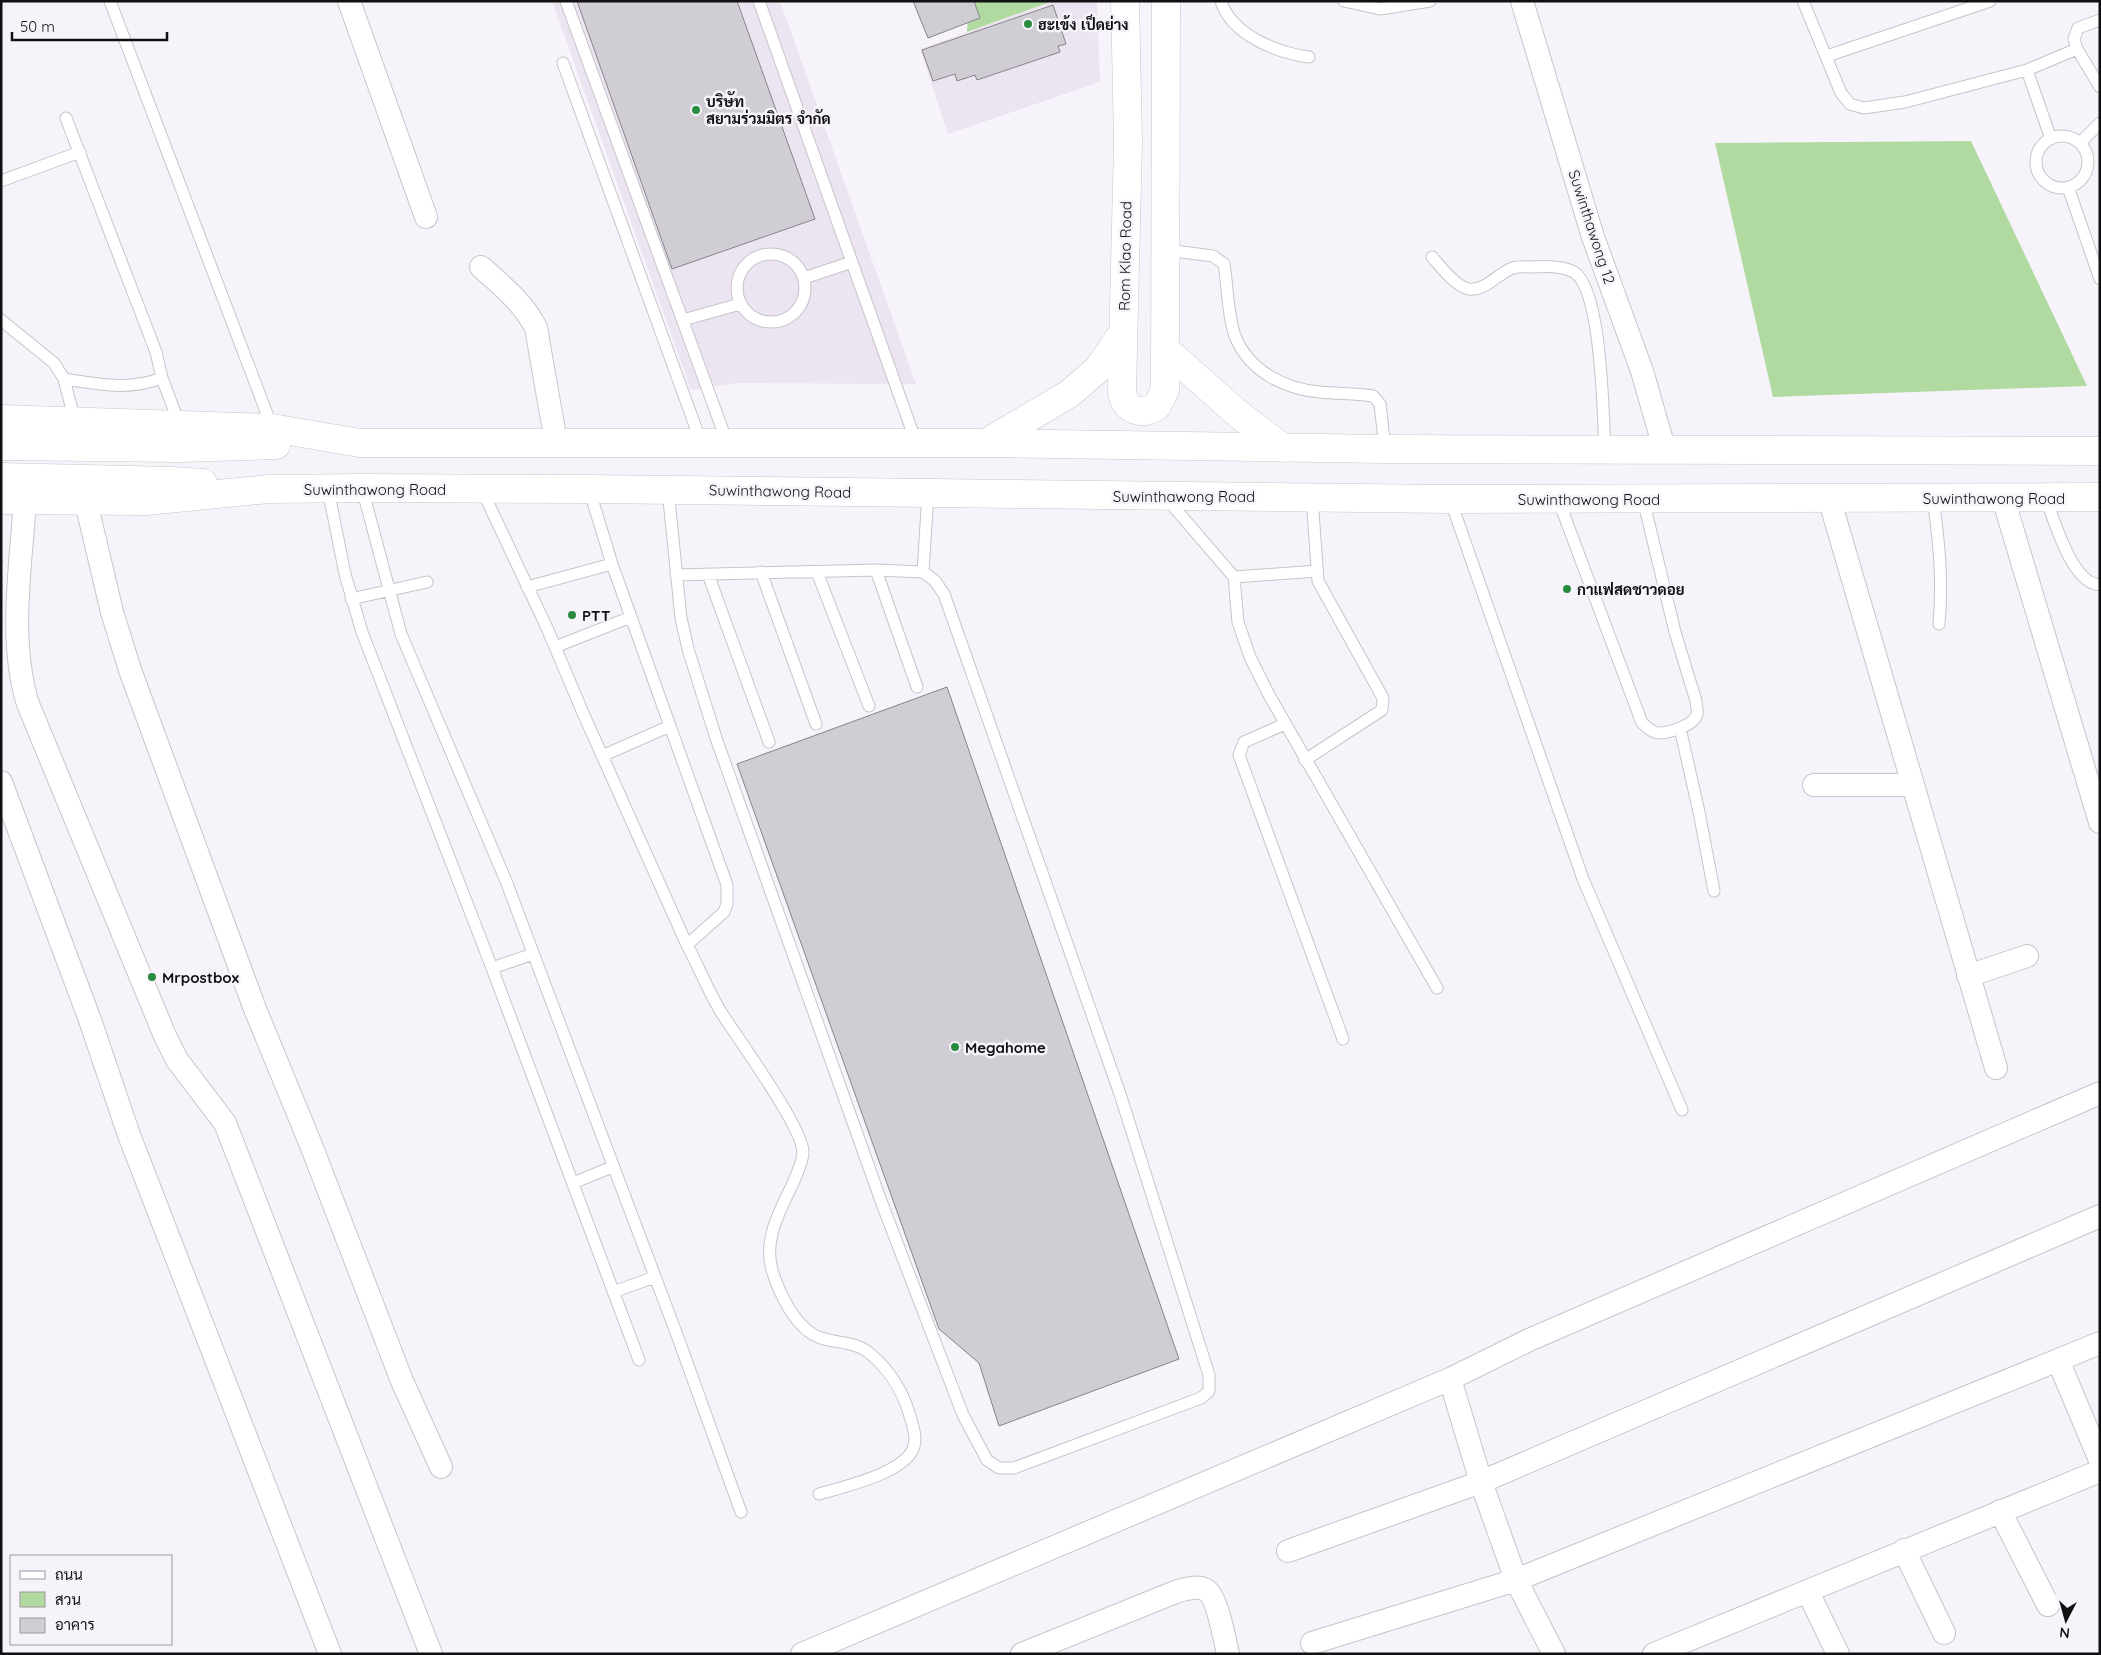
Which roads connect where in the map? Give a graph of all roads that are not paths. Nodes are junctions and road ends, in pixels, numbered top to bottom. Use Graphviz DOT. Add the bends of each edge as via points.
graph roads {
  1 [pos="110,1"];
  2 [pos="348,1"];
  3 [pos="566,1"];
  4 [pos="759,1"];
  5 [pos="1126,1"];
  6 [pos="1166,1"];
  7 [pos="1221,1"];
  8 [pos="1344,1"];
  9 [pos="1430,1"];
  10 [pos="1522,1"];
  11 [pos="1803,1"];
  12 [pos="1990,1"];
  13 [pos="1407,3"];
  14 [pos="2100,20"];
  15 [pos="2077,49"];
  16 [pos="1827,56"];
  17 [pos="1309,57"];
  18 [pos="563,63"];
  19 [pos="2027,70"];
  20 [pos="2096,74"];
  21 [pos="2100,87"];
  22 [pos="66,118"];
  23 [pos="2100,123"];
  24 [pos="2051,138"];
  25 [pos="2080,143"];
  26 [pos="80,152"];
  27 [pos="1,181"];
  28 [pos="2068,187"];
  29 [pos="426,217"];
  30 [pos="1166,250"];
  31 [pos="1432,258"];
  32 [pos="852,262"];
  33 [pos="481,267"];
  34 [pos="804,278"];
  35 [pos="2100,279"];
  36 [pos="740,304"];
  37 [pos="1,320"];
  38 [pos="683,320"];
  39 [pos="1122,334"];
  40 [pos="1166,350"];
  41 [pos="162,378"];
  42 [pos="64,379"];
  43 [pos="1,419"];
  44 [pos="75,421"];
  45 [pos="180,425"];
  46 [pos="272,428"];
  47 [pos="2100,437"];
  48 [pos="556,442"];
  49 [pos="701,442"];
  50 [pos="728,442"];
  51 [pos="360,443"];
  52 [pos="986,443"];
  53 [pos="917,444"];
  54 [pos="1,446"];
  55 [pos="1284,448"];
  56 [pos="1384,449"];
  57 [pos="1605,450"];
  58 [pos="1665,451"];
  59 [pos="2100,451"];
  60 [pos="2022,452"];
  61 [pos="1,477"];
  62 [pos="362,488"];
  63 [pos="328,489"];
  64 [pos="482,489"];
  65 [pos="589,489"];
  66 [pos="92,490"];
  67 [pos="668,490"];
  68 [pos="928,493"];
  69 [pos="1165,497"];
  70 [pos="1312,497"];
  71 [pos="2100,497"];
  72 [pos="1829,498"];
  73 [pos="1933,498"];
  74 [pos="2003,498"];
  75 [pos="2051,498"];
  76 [pos="1450,499"];
  77 [pos="1558,499"];
  78 [pos="1643,499"];
  79 [pos="13,500"];
  80 [pos="2100,511"];
  81 [pos="612,564"];
  82 [pos="876,570"];
  83 [pos="761,572"];
  84 [pos="817,572"];
  85 [pos="923,572"];
  86 [pos="1317,572"];
  87 [pos="708,574"];
  88 [pos="676,575"];
  89 [pos="1234,577"];
  90 [pos="427,582"];
  91 [pos="2100,585"];
  92 [pos="527,587"];
  93 [pos="388,592"];
  94 [pos="351,600"];
  95 [pos="631,617"];
  96 [pos="1939,624"];
  97 [pos="555,647"];
  98 [pos="917,687"];
  99 [pos="869,706"];
  100 [pos="816,724"];
  101 [pos="1285,724"];
  102 [pos="670,726"];
  103 [pos="1680,728"];
  104 [pos="769,742"];
  105 [pos="602,756"];
  106 [pos="1305,760"];
  107 [pos="1,782"];
  108 [pos="1911,784"];
  109 [pos="1814,785"];
  110 [pos="2100,822"];
  111 [pos="1714,891"];
  112 [pos="688,945"];
  113 [pos="533,954"];
  114 [pos="2027,956"];
  115 [pos="492,968"];
  116 [pos="1968,976"];
  117 [pos="1437,988"];
  118 [pos="1343,1039"];
  119 [pos="1996,1068"];
  120 [pos="2100,1092"];
  121 [pos="1682,1110"];
  122 [pos="612,1167"];
  123 [pos="573,1183"];
  124 [pos="2100,1216"];
  125 [pos="654,1277"];
  126 [pos="614,1292"];
  127 [pos="2100,1343"];
  128 [pos="639,1360"];
  129 [pos="2058,1360"];
  130 [pos="1450,1380"];
  131 [pos="2100,1460"];
  132 [pos="441,1467"];
  133 [pos="2100,1470"];
  134 [pos="1481,1482"];
  135 [pos="819,1494"];
  136 [pos="2000,1511"];
  137 [pos="741,1512"];
  138 [pos="1904,1550"];
  139 [pos="1288,1551"];
  140 [pos="1516,1580"];
  141 [pos="1808,1592"];
  142 [pos="2048,1605"];
  143 [pos="1944,1634"];
  144 [pos="1312,1643"];
  145 [pos="330,1654"];
  146 [pos="431,1654"];
  147 [pos="802,1654"];
  148 [pos="1022,1654"];
  149 [pos="1228,1654"];
  150 [pos="1554,1654"];
  151 [pos="1654,1654"];
  152 [pos="1838,1654"];
  1 -- 46 [label="lane"];
  2 -- 29 [label="street"];
  3 -- 38 [label="lane"];
  4 -- 32 [label="lane"];
  5 -- 39 [label="main road, Rom Klao Road" via="1128,142"];
  6 -- 30 [label="main road"];
  7 -- 17 [label="lane" via="1237,25 1258,41 1289,55"];
  8 -- 13 [label="lane" via="1380,8"];
  9 -- 13 [label="lane"];
  10 -- 58 [label="street, Suwinthawong 12" via="1593,237 1642,371"];
  11 -- 16 [label="lane"];
  12 -- 16 [label="lane"];
  14 -- 15 [label="lane" via="2078,28 2074,39"];
  15 -- 19 [label="lane"];
  15 -- 20 [label="lane"];
  16 -- 19 [label="lane" via="1841,93 1850,104 1864,108 1905,102"];
  18 -- 49 [label="lane"];
  19 -- 24 [label="lane"];
  20 -- 21 [label="lane"];
  22 -- 26 [label="lane"];
  23 -- 25 [label="lane"];
  24 -- 25 [label="lane" via="2065,136"];
  24 -- 28 [label="lane" via="2037,154 2036,168 2043,180 2054,186"];
  25 -- 28 [label="lane" via="2086,152 2087,168 2078,182"];
  26 -- 27 [label="lane"];
  26 -- 41 [label="lane" via="156,352"];
  28 -- 35 [label="lane"];
  30 -- 40 [label="main road"];
  30 -- 56 [label="lane" via="1213,256 1224,264 1236,336 1245,354 1261,370 1289,386 1373,396 1380,404"];
  31 -- 57 [label="lane" via="1468,289 1478,289 1514,268 1559,268 1575,272 1586,288 1595,323"];
  32 -- 34 [label="lane"];
  32 -- 53 [label="lane"];
  33 -- 48 [label="street" via="515,296 536,328"];
  34 -- 36 [label="lane" via="804,299 792,316 783,320 762,322 745,312"];
  34 -- 36 [label="lane" via="790,260 769,254 758,256 748,262 739,276 737,293"];
  36 -- 38 [label="lane"];
  37 -- 42 [label="lane" via="54,363"];
  38 -- 50 [label="lane"];
  39 -- 40 [label="main road, Rom Klao Road" via="1123,398 1129,408 1136,411 1151,410 1162,400"];
  39 -- 52 [label="main road" via="1098,369 1069,394"];
  40 -- 55 [label="main road"];
  41 -- 42 [label="lane" via="129,387"];
  41 -- 45 [label="lane"];
  42 -- 44 [label="lane"];
  43 -- 44 [label="main road"];
  44 -- 45 [label="main road"];
  45 -- 46 [label="main road"];
  46 -- 51 [label="main road"];
  47 -- 60 [label="main road"];
  48 -- 49 [label="main road"];
  48 -- 51 [label="main road"];
  49 -- 50 [label="main road"];
  50 -- 53 [label="main road"];
  51 -- 54 [label="main road" via="179,448"];
  52 -- 53 [label="main road"];
  52 -- 55 [label="main road"];
  55 -- 56 [label="main road"];
  56 -- 57 [label="main road"];
  57 -- 58 [label="main road"];
  58 -- 60 [label="main road"];
  59 -- 60 [label="main road"];
  61 -- 66 [label="main road, Suwinthawong Road"];
  62 -- 63 [label="main road, Suwinthawong Road"];
  62 -- 64 [label="main road, Suwinthawong Road"];
  62 -- 93 [label="lane"];
  63 -- 66 [label="main road, Suwinthawong Road" via="269,489 172,480"];
  63 -- 94 [label="lane"];
  64 -- 65 [label="main road, Suwinthawong Road"];
  64 -- 92 [label="lane"];
  65 -- 67 [label="main road, Suwinthawong Road"];
  65 -- 81 [label="lane"];
  66 -- 79 [label="main road, Suwinthawong Road"];
  66 -- 132 [label="street" via="112,612 130,670 248,991 402,1381"];
  67 -- 68 [label="main road, Suwinthawong Road"];
  67 -- 88 [label="lane"];
  68 -- 69 [label="main road, Suwinthawong Road"];
  68 -- 85 [label="lane"];
  69 -- 70 [label="main road, Suwinthawong Road"];
  69 -- 89 [label="lane"];
  70 -- 76 [label="main road, Suwinthawong Road"];
  70 -- 86 [label="lane"];
  71 -- 75 [label="main road, Suwinthawong Road"];
  72 -- 73 [label="main road, Suwinthawong Road"];
  72 -- 78 [label="main road, Suwinthawong Road"];
  72 -- 108 [label="street"];
  73 -- 74 [label="main road, Suwinthawong Road"];
  73 -- 96 [label="lane" via="1941,556"];
  74 -- 75 [label="main road, Suwinthawong Road"];
  74 -- 110 [label="street"];
  75 -- 80 [label="main road"];
  75 -- 91 [label="lane" via="2073,565 2082,577"];
  76 -- 77 [label="main road, Suwinthawong Road"];
  76 -- 121 [label="lane" via="1583,879"];
  77 -- 78 [label="main road, Suwinthawong Road"];
  77 -- 103 [label="lane" via="1642,723 1658,733"];
  78 -- 103 [label="lane" via="1675,632 1696,702 1694,720"];
  79 -- 146 [label="street" via="16,647 20,679 28,704 165,1036 177,1060 224,1123"];
  81 -- 92 [label="lane"];
  81 -- 95 [label="lane"];
  82 -- 84 [label="lane"];
  82 -- 85 [label="lane"];
  82 -- 98 [label="lane"];
  83 -- 84 [label="lane"];
  83 -- 87 [label="lane"];
  83 -- 100 [label="lane"];
  84 -- 99 [label="lane"];
  85 -- 88 [label="lane" via="944,594 981,695 1120,1094 1209,1375 1209,1391 1201,1398 1014,1468 999,1468 987,1460 963,1415 881,1200 716,738 688,650"];
  86 -- 89 [label="lane"];
  86 -- 106 [label="lane" via="1318,581 1384,704 1382,710"];
  87 -- 88 [label="lane"];
  87 -- 104 [label="lane"];
  89 -- 101 [label="lane" via="1238,622 1244,640"];
  90 -- 93 [label="lane"];
  92 -- 97 [label="lane"];
  93 -- 94 [label="lane"];
  93 -- 113 [label="lane" via="401,634 506,881"];
  94 -- 115 [label="lane"];
  95 -- 97 [label="lane"];
  95 -- 102 [label="lane"];
  97 -- 105 [label="lane"];
  101 -- 106 [label="lane"];
  101 -- 118 [label="lane" via="1244,742 1239,755"];
  102 -- 105 [label="lane"];
  102 -- 112 [label="lane" via="727,885 728,904 724,912"];
  103 -- 111 [label="lane"];
  105 -- 112 [label="lane"];
  106 -- 117 [label="lane"];
  107 -- 145 [label="street" via="90,1020 129,1135"];
  108 -- 109 [label="street"];
  108 -- 116 [label="street"];
  112 -- 135 [label="lane" via="720,1010 795,1129 803,1152 772,1230 769,1252 784,1302 797,1320 819,1338 866,1350 884,1365 906,1401 915,1436 914,1448 905,1459 882,1476"];
  113 -- 115 [label="lane"];
  113 -- 122 [label="lane"];
  114 -- 116 [label="street"];
  115 -- 123 [label="lane"];
  116 -- 119 [label="street"];
  120 -- 130 [label="street" via="1528,1340"];
  122 -- 123 [label="lane"];
  122 -- 125 [label="lane"];
  123 -- 126 [label="lane"];
  124 -- 134 [label="street"];
  125 -- 126 [label="lane"];
  125 -- 137 [label="lane"];
  126 -- 128 [label="lane"];
  127 -- 129 [label="street"];
  129 -- 131 [label="street"];
  129 -- 140 [label="street"];
  130 -- 134 [label="street"];
  130 -- 147 [label="street"];
  133 -- 136 [label="street"];
  134 -- 139 [label="street"];
  134 -- 140 [label="street"];
  136 -- 138 [label="street"];
  136 -- 142 [label="street"];
  138 -- 141 [label="street"];
  138 -- 143 [label="street"];
  140 -- 144 [label="street"];
  140 -- 150 [label="street"];
  141 -- 151 [label="street"];
  141 -- 152 [label="street"];
  148 -- 149 [label="street" via="1178,1591 1194,1588 1206,1590 1213,1598"];
}
